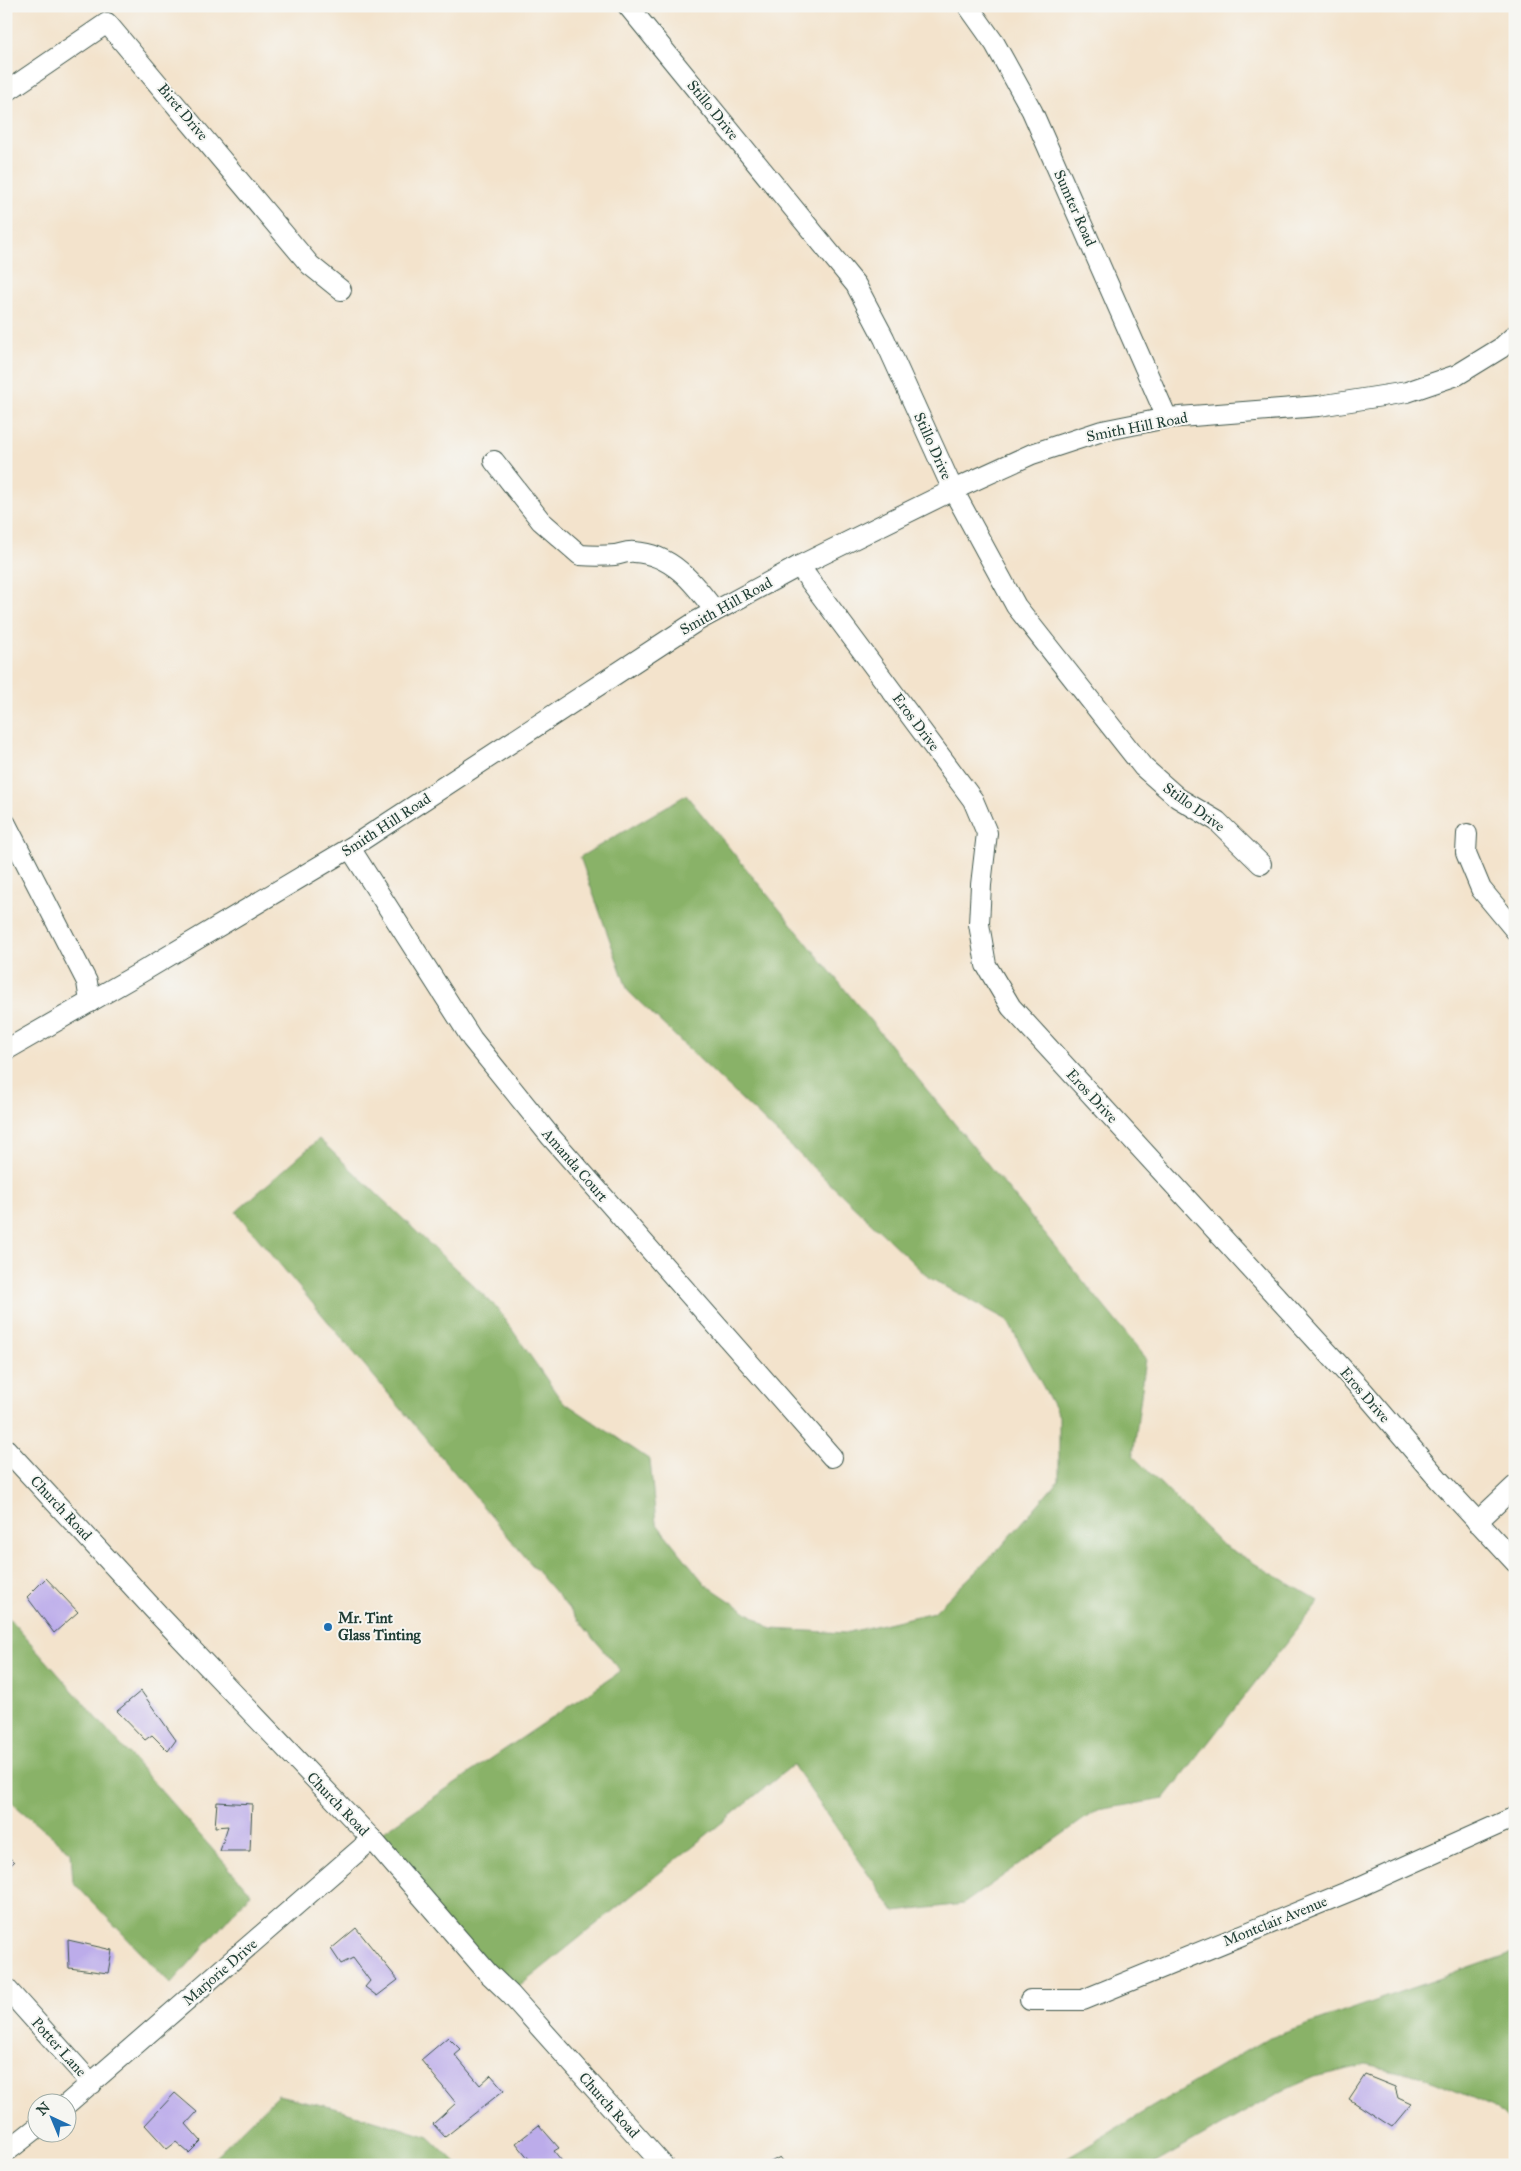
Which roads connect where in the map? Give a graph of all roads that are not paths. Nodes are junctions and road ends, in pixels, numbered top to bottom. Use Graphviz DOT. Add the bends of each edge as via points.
graph roads {
  1 [pos="628,6"];
  2 [pos="968,6"];
  3 [pos="6,92"];
  4 [pos="341,290"];
  5 [pos="1515,336"];
  6 [pos="1167,418"];
  7 [pos="494,462"];
  8 [pos="952,490"];
  9 [pos="799,566"];
  10 [pos="715,611"];
  11 [pos="6,824"];
  12 [pos="1467,834"];
  13 [pos="350,848"];
  14 [pos="1261,864"];
  15 [pos="1515,930"];
  16 [pos="90,1002"];
  17 [pos="6,1050"];
  18 [pos="6,1449"];
  19 [pos="832,1457"];
  20 [pos="1515,1486"];
  21 [pos="1477,1522"];
  22 [pos="1515,1562"];
  23 [pos="1515,1817"];
  24 [pos="372,1839"];
  25 [pos="6,1988"];
  26 [pos="1030,2000"];
  27 [pos="92,2084"];
  28 [pos="78,2095"];
  29 [pos="28,2135"];
  30 [pos="6,2152"];
  31 [pos="662,2165"];
  1 -- 8 [label="street, Stillo Drive" via="856,285 884,338"];
  2 -- 6 [label="street, Sumter Road" via="996,44 1032,112"];
  3 -- 4 [label="street, Biret Drive" via="107,23 310,265"];
  5 -- 6 [label="street, Smith Hill Road" via="1502,348 1457,375 1407,392 1319,406"];
  6 -- 8 [label="street, Smith Hill Road" via="1102,431 1041,451"];
  7 -- 10 [label="street" via="541,521 580,555 634,552 655,557 674,565 693,581"];
  8 -- 9 [label="street, Smith Hill Road"];
  8 -- 14 [label="street, Stillo Drive" via="1016,606 1143,767 1178,798 1217,821"];
  9 -- 10 [label="street, Smith Hill Road"];
  9 -- 21 [label="street, Eros Drive" via="973,800 987,833 979,924 986,965 1011,1007 1357,1384"];
  10 -- 13 [label="street, Smith Hill Road"];
  11 -- 16 [label="street" via="87,982"];
  12 -- 15 [label="street" via="1466,853 1481,889"];
  13 -- 16 [label="street, Smith Hill Road"];
  13 -- 19 [label="street, Amanda Court" via="472,1039 550,1137"];
  16 -- 17 [label="street, Smith Hill Road"];
  18 -- 24 [label="street, Church Road" via="157,1614"];
  20 -- 21 [label="street"];
  21 -- 22 [label="street, Eros Drive"];
  23 -- 26 [label="street, Montclair Avenue" via="1357,1888 1083,2000"];
  24 -- 27 [label="street, Marjorie Drive"];
  24 -- 31 [label="street, Church Road" via="488,1974 510,1994"];
  25 -- 27 [label="street, Potter Lane"];
  27 -- 28 [label="street, Marjorie Drive"];
  29 -- 30 [label="street"];
}
